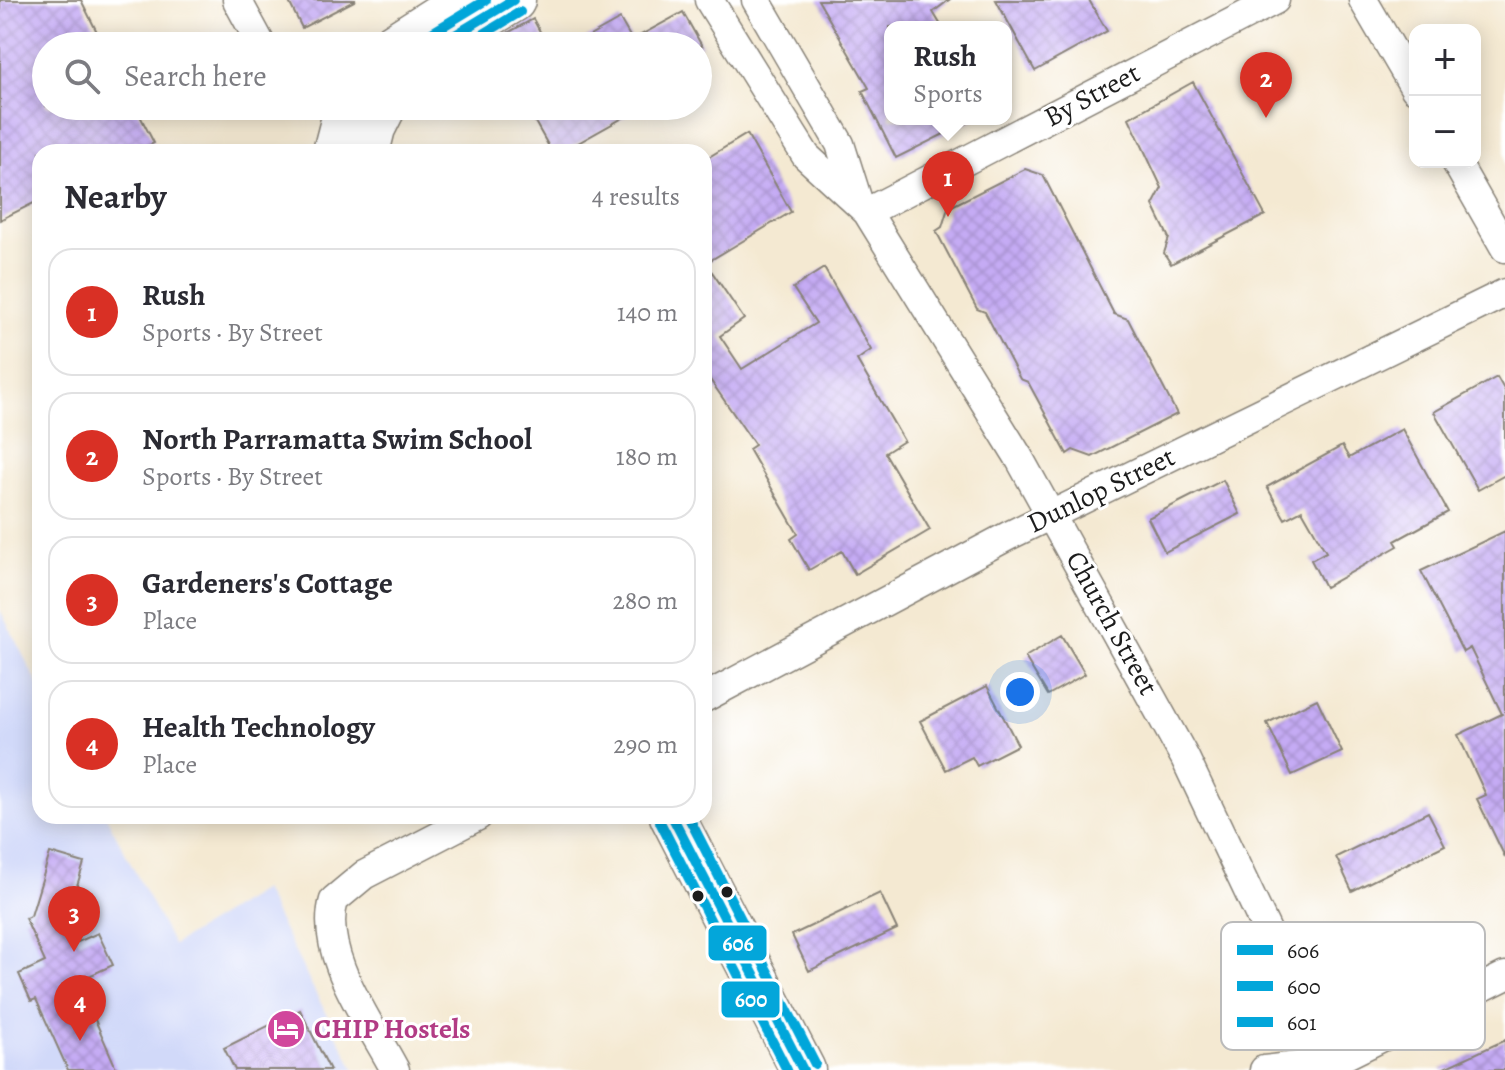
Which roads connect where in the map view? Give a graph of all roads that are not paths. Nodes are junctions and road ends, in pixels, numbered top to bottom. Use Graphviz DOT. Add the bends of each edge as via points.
graph roads {
  1 [pos="237,0"];
  2 [pos="465,0"];
  3 [pos="513,0"];
  4 [pos="709,0"];
  5 [pos="756,0"];
  6 [pos="1275,0"];
  7 [pos="1363,0"];
  8 [pos="254,32"];
  9 [pos="410,32"];
  10 [pos="460,32"];
  11 [pos="1409,79"];
  12 [pos="369,120"];
  13 [pos="343,144"];
  14 [pos="1459,168"];
  15 [pos="862,207"];
  16 [pos="1505,248"];
  17 [pos="1505,293"];
  18 [pos="1051,515"];
  19 [pos="712,694"];
  20 [pos="463,824"];
  21 [pos="648,824"];
  22 [pos="676,824"];
  23 [pos="1264,922"];
  24 [pos="1505,976"];
  25 [pos="1485,987"];
  26 [pos="1368,1050"];
  27 [pos="1335,1068"];
  28 [pos="395,1070"];
  29 [pos="775,1070"];
  30 [pos="803,1070"];
  31 [pos="1264,1070"];
  1 -- 8 [label="street"];
  2 -- 9 [label="main road"];
  3 -- 10 [label="main road"];
  4 -- 15 [label="street, Church Street" via="806,156"];
  5 -- 15 [label="street, Church Street" via="840,144"];
  6 -- 15 [label="street, By Street"];
  7 -- 11 [label="street"];
  12 -- 13 [label="main road"];
  14 -- 16 [label="street"];
  15 -- 18 [label="street, Church Street"];
  17 -- 18 [label="street, Dunlop Street"];
  18 -- 19 [label="street, Dunlop Street"];
  18 -- 23 [label="street, Church Street" via="1185,758"];
  20 -- 28 [label="street" via="347,886 329,916 335,955"];
  21 -- 29 [label="main road"];
  22 -- 30 [label="main road"];
  24 -- 25 [label="street"];
  26 -- 27 [label="street"];
  27 -- 31 [label="street"];
}
